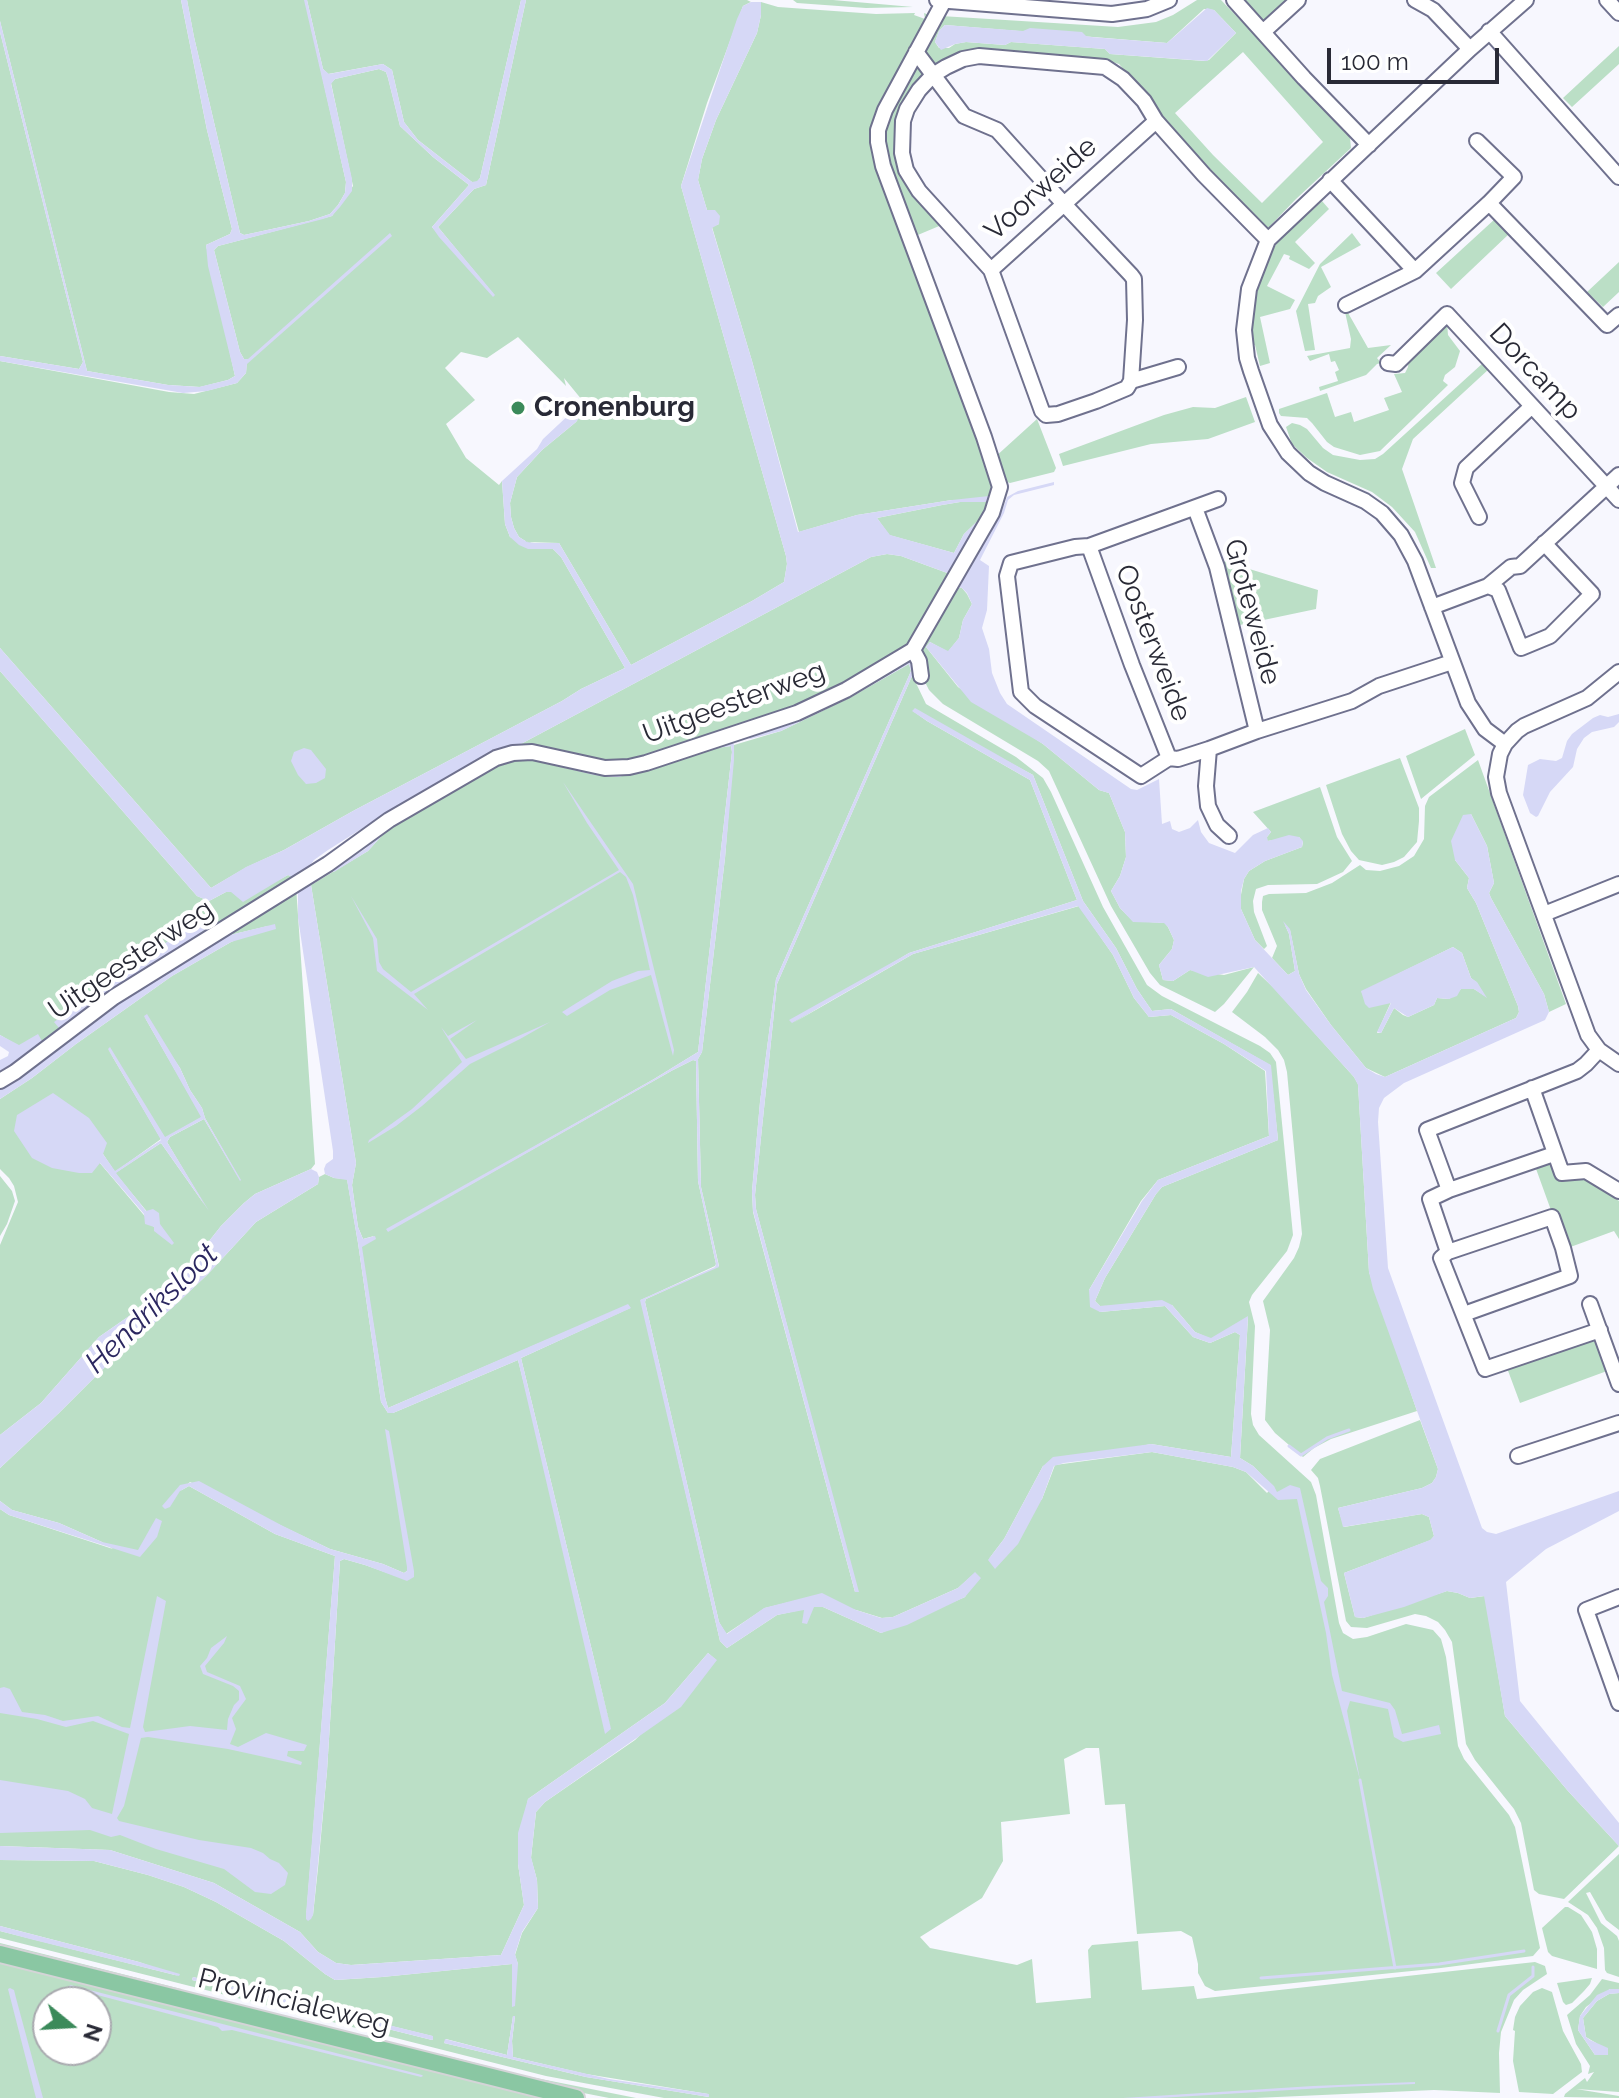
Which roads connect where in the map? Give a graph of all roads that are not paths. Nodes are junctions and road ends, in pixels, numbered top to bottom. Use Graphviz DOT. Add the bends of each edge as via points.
graph roads {
  1 [pos="1169,0"];
  2 [pos="1234,0"];
  3 [pos="1298,0"];
  4 [pos="1415,0"];
  5 [pos="1526,0"];
  6 [pos="1607,0"];
  7 [pos="940,1"];
  8 [pos="1619,13"];
  9 [pos="1489,31"];
  10 [pos="1263,32"];
  11 [pos="1470,49"];
  12 [pos="916,52"];
  13 [pos="933,75"];
  14 [pos="1156,121"];
  15 [pos="1477,141"];
  16 [pos="1369,145"];
  17 [pos="1619,177"];
  18 [pos="1330,180"];
  19 [pos="1063,203"];
  20 [pos="1489,203"];
  21 [pos="1268,240"];
  22 [pos="991,270"];
  23 [pos="1415,271"];
  24 [pos="1346,305"];
  25 [pos="1619,315"];
  26 [pos="1388,363"];
  27 [pos="1178,367"];
  28 [pos="1131,381"];
  29 [pos="1532,406"];
  30 [pos="1619,475"];
  31 [pos="1607,487"];
  32 [pos="1218,499"];
  33 [pos="1619,500"];
  34 [pos="1195,508"];
  35 [pos="1479,517"];
  36 [pos="1544,543"];
  37 [pos="1089,546"];
  38 [pos="1488,586"];
  39 [pos="1432,607"];
  40 [pos="913,650"];
  41 [pos="1452,662"];
  42 [pos="1619,672"];
  43 [pos="921,676"];
  44 [pos="1257,731"];
  45 [pos="1505,744"];
  46 [pos="1209,749"];
  47 [pos="1169,758"];
  48 [pos="1229,836"];
  49 [pos="1619,884"];
  50 [pos="1544,914"];
  51 [pos="1599,1050"];
  52 [pos="1619,1064"];
  53 [pos="0,1081"];
  54 [pos="1532,1088"];
  55 [pos="1554,1154"];
  56 [pos="1449,1190"];
  57 [pos="1619,1191"];
  58 [pos="1448,1252"];
  59 [pos="1590,1304"];
  60 [pos="1464,1314"];
  61 [pos="1600,1330"];
  62 [pos="1619,1384"];
  63 [pos="1619,1423"];
  64 [pos="1518,1456"];
  65 [pos="1619,1597"];
  66 [pos="1619,1703"];
  67 [pos="0,1954"];
  68 [pos="576,2098"];
  1 -- 7 [label="street" via="1112,14"];
  2 -- 10 [label="street"];
  3 -- 10 [label="street"];
  4 -- 11 [label="street" via="1433,10"];
  5 -- 9 [label="street"];
  6 -- 8 [label="street"];
  7 -- 12 [label="street, Uitgeesterweg"];
  9 -- 11 [label="street"];
  9 -- 17 [label="street"];
  10 -- 16 [label="street"];
  11 -- 16 [label="street"];
  12 -- 13 [label="street"];
  12 -- 40 [label="street, Uitgeesterweg" via="885,110 878,130 879,153 1000,487 992,513"];
  13 -- 14 [label="street" via="979,56 1105,67 1144,101"];
  13 -- 19 [label="street" via="964,116 997,130"];
  13 -- 22 [label="street" via="907,109 901,131 903,162 919,191"];
  14 -- 19 [label="street, Voorweide"];
  14 -- 21 [label="street"];
  15 -- 20 [label="street" via="1514,177"];
  16 -- 18 [label="street"];
  18 -- 21 [label="street"];
  18 -- 23 [label="street"];
  19 -- 22 [label="street, Voorweide"];
  19 -- 28 [label="street" via="1134,279"];
  20 -- 23 [label="street"];
  20 -- 25 [label="street" via="1607,325"];
  21 -- 39 [label="street" via="1249,289 1244,330 1247,358 1270,425 1309,473 1365,501 1389,521 1411,552"];
  22 -- 28 [label="street, Voorweide" via="1046,415 1096,401 1127,388"];
  23 -- 24 [label="street"];
  26 -- 29 [label="street, Dorcamp" via="1396,364 1447,314"];
  27 -- 28 [label="street, Voorweide"];
  29 -- 31 [label="street, Dorcamp"];
  29 -- 35 [label="street" via="1466,468 1462,483"];
  30 -- 31 [label="street"];
  31 -- 33 [label="street, Dorcamp"];
  31 -- 36 [label="street"];
  32 -- 34 [label="street, Oosterweide"];
  34 -- 37 [label="street, Oosterweide"];
  34 -- 44 [label="street, Groteweide" via="1217,567"];
  36 -- 38 [label="street"];
  36 -- 38 [label="street" via="1592,594 1550,636 1521,648 1498,590"];
  37 -- 47 [label="street, Oosterweide"];
  37 -- 47 [label="street" via="1011,563 1007,576 1021,692 1141,776"];
  38 -- 39 [label="street"];
  39 -- 41 [label="street"];
  40 -- 43 [label="street"];
  40 -- 53 [label="street, Uitgeesterweg" via="797,713 646,763 605,768 532,752 496,758 389,820 114,997"];
  41 -- 44 [label="street, Oosterweide"];
  41 -- 45 [label="street" via="1480,723"];
  42 -- 45 [label="street" via="1587,698 1524,726"];
  44 -- 46 [label="street, Oosterweide"];
  45 -- 50 [label="street" via="1497,769 1499,793"];
  46 -- 47 [label="street, Oosterweide"];
  46 -- 48 [label="street, Oosterweide" via="1208,806"];
  49 -- 50 [label="street"];
  50 -- 51 [label="street" via="1588,1035"];
  51 -- 52 [label="street"];
  51 -- 54 [label="street" via="1577,1071"];
  54 -- 55 [label="street"];
  54 -- 56 [label="street" via="1427,1130"];
  55 -- 56 [label="street"];
  55 -- 57 [label="street" via="1562,1173 1586,1171"];
  56 -- 58 [label="street" via="1430,1199"];
  58 -- 60 [label="street" via="1441,1258"];
  58 -- 60 [label="street" via="1552,1217 1563,1248 1570,1276"];
  59 -- 61 [label="street"];
  60 -- 61 [label="street" via="1485,1369"];
  61 -- 62 [label="street"];
  63 -- 64 [label="street"];
  65 -- 66 [label="street" via="1586,1610"];
  67 -- 68 [label="main road, Provincialeweg"];
}
